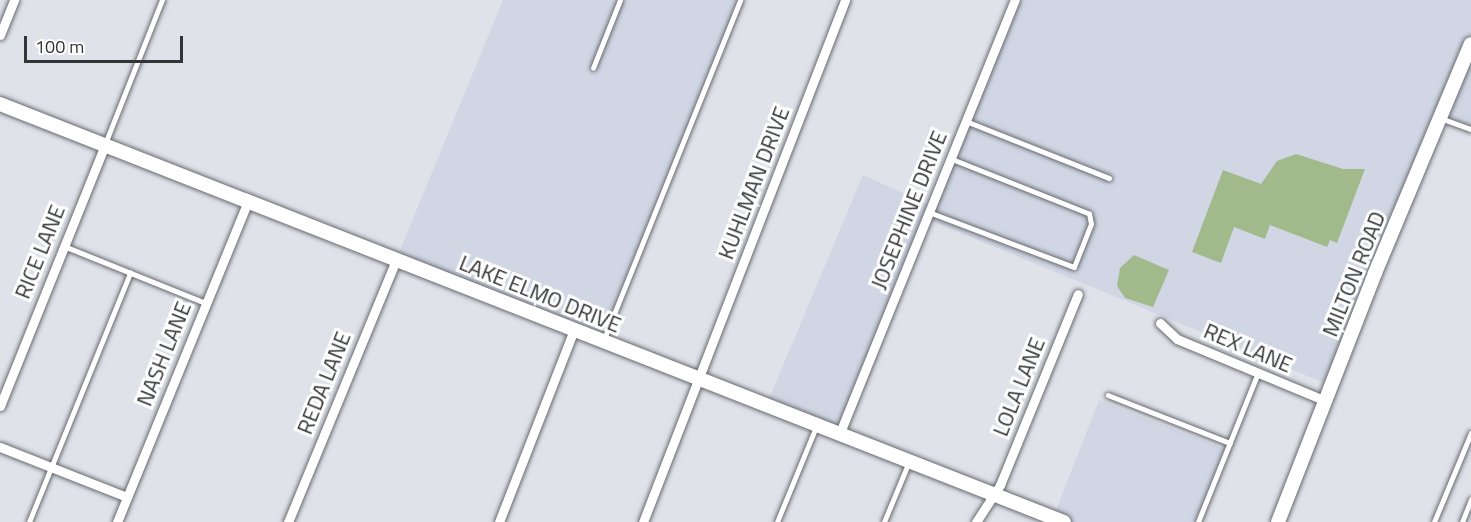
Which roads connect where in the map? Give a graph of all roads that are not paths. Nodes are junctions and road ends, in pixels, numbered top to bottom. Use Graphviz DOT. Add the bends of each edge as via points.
graph roads {
  1 [pos="14,0"];
  2 [pos="162,0"];
  3 [pos="621,0"];
  4 [pos="740,0"];
  5 [pos="845,0"];
  6 [pos="1015,0"];
  7 [pos="0,35"];
  8 [pos="1471,44"];
  9 [pos="593,68"];
  10 [pos="0,104"];
  11 [pos="1440,118"];
  12 [pos="966,121"];
  13 [pos="1471,129"];
  14 [pos="104,147"];
  15 [pos="950,159"];
  16 [pos="1109,178"];
  17 [pos="248,201"];
  18 [pos="929,212"];
  19 [pos="64,246"];
  20 [pos="396,260"];
  21 [pos="130,273"];
  22 [pos="1078,294"];
  23 [pos="206,303"];
  24 [pos="1160,323"];
  25 [pos="574,330"];
  26 [pos="603,342"];
  27 [pos="1257,375"];
  28 [pos="700,380"];
  29 [pos="1108,395"];
  30 [pos="1326,401"];
  31 [pos="0,406"];
  32 [pos="816,426"];
  33 [pos="1471,433"];
  34 [pos="839,435"];
  35 [pos="1230,443"];
  36 [pos="0,447"];
  37 [pos="909,462"];
  38 [pos="51,467"];
  39 [pos="993,494"];
  40 [pos="127,497"];
  41 [pos="1471,500"];
  42 [pos="29,522"];
  43 [pos="117,522"];
  44 [pos="288,522"];
  45 [pos="499,522"];
  46 [pos="643,522"];
  47 [pos="777,522"];
  48 [pos="884,522"];
  49 [pos="976,522"];
  50 [pos="1064,522"];
  51 [pos="1198,522"];
  52 [pos="1278,522"];
  53 [pos="1434,522"];
  54 [pos="1462,522"];
  1 -- 7 [label="street"];
  2 -- 14 [label="lane"];
  3 -- 9 [label="lane"];
  4 -- 26 [label="lane"];
  5 -- 28 [label="street, KUHLMAN DRIVE"];
  6 -- 12 [label="street, JOSEPHINE DRIVE"];
  8 -- 11 [label="main road, MILTON ROAD"];
  10 -- 14 [label="main road, LAKE ELMO DRIVE"];
  11 -- 13 [label="lane"];
  11 -- 30 [label="main road, MILTON ROAD"];
  12 -- 15 [label="street, JOSEPHINE DRIVE"];
  12 -- 16 [label="lane"];
  14 -- 17 [label="main road, LAKE ELMO DRIVE"];
  14 -- 19 [label="street, RICE LANE"];
  15 -- 18 [label="street, JOSEPHINE DRIVE"];
  15 -- 18 [label="lane" via="1089,214 1091,224 1074,267"];
  17 -- 20 [label="main road, LAKE ELMO DRIVE"];
  17 -- 23 [label="street, NASH LANE"];
  18 -- 34 [label="street, JOSEPHINE DRIVE"];
  19 -- 21 [label="lane"];
  19 -- 31 [label="street, RICE LANE"];
  20 -- 25 [label="main road, LAKE ELMO DRIVE"];
  20 -- 44 [label="street, REDA LANE"];
  21 -- 23 [label="lane"];
  21 -- 38 [label="lane"];
  22 -- 39 [label="street, LOLA LANE"];
  23 -- 40 [label="street, NASH LANE"];
  24 -- 27 [label="street, REX LANE" via="1177,339"];
  25 -- 26 [label="main road, LAKE ELMO DRIVE"];
  25 -- 45 [label="street"];
  26 -- 28 [label="main road, LAKE ELMO DRIVE"];
  27 -- 30 [label="street, REX LANE"];
  27 -- 35 [label="lane"];
  28 -- 32 [label="main road, LAKE ELMO DRIVE"];
  28 -- 46 [label="street, KUHLMAN DRIVE"];
  29 -- 35 [label="lane"];
  30 -- 52 [label="main road, MILTON ROAD"];
  32 -- 34 [label="main road, LAKE ELMO DRIVE"];
  32 -- 47 [label="lane"];
  33 -- 53 [label="lane"];
  34 -- 37 [label="main road, LAKE ELMO DRIVE"];
  35 -- 51 [label="lane"];
  36 -- 38 [label="street"];
  37 -- 39 [label="main road, LAKE ELMO DRIVE"];
  37 -- 48 [label="lane"];
  38 -- 40 [label="street"];
  38 -- 42 [label="lane"];
  39 -- 49 [label="street, LOLA LANE"];
  39 -- 50 [label="main road, LAKE ELMO DRIVE"];
  40 -- 43 [label="street, NASH LANE"];
  41 -- 54 [label="lane"];
}
